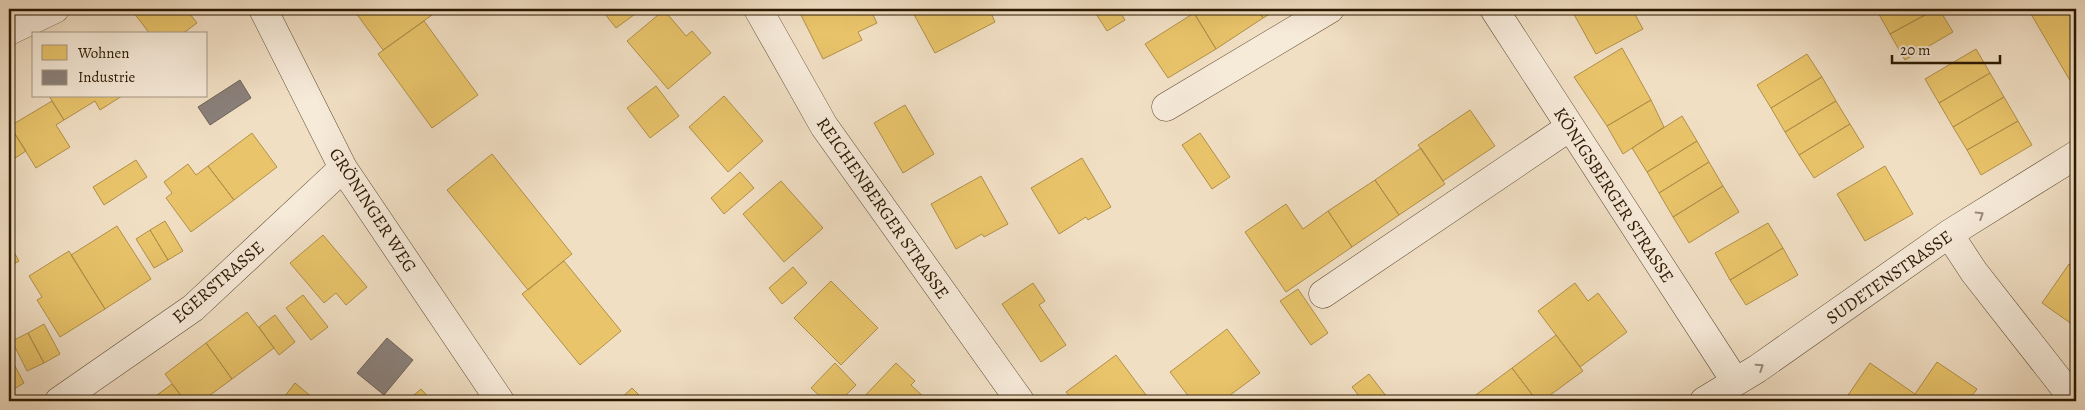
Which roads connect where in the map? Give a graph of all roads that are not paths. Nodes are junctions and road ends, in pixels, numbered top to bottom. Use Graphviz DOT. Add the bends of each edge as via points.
graph roads {
  1 [pos="55,9"];
  2 [pos="264,9"];
  3 [pos="758,9"];
  4 [pos="1330,9"];
  5 [pos="1494,9"];
  6 [pos="9,31"];
  7 [pos="1166,107"];
  8 [pos="1570,127"];
  9 [pos="2076,155"];
  10 [pos="343,168"];
  11 [pos="1949,234"];
  12 [pos="1323,294"];
  13 [pos="1735,381"];
  14 [pos="59,401"];
  15 [pos="500,401"];
  16 [pos="1020,401"];
  17 [pos="1704,401"];
  18 [pos="2075,401"];
  1 -- 6 [label="street"];
  2 -- 10 [label="street, GRÖNINGER WEG"];
  3 -- 16 [label="street, REICHENBERGER STRASSE" via="824,126"];
  4 -- 7 [label="street"];
  5 -- 8 [label="street, KÖNIGSBERGER STRASSE"];
  8 -- 12 [label="street"];
  8 -- 13 [label="street, KÖNIGSBERGER STRASSE"];
  11 -- 9 [label="street, SUDETENSTRASSE, one-way"];
  10 -- 14 [label="street, EGERSTRASSE" via="193,308"];
  10 -- 15 [label="street, GRÖNINGER WEG"];
  13 -- 11 [label="street, SUDETENSTRASSE, one-way" via="1757,369"];
  11 -- 18 [label="street"];
  13 -- 17 [label="street, SUDETENSTRASSE"];
}
